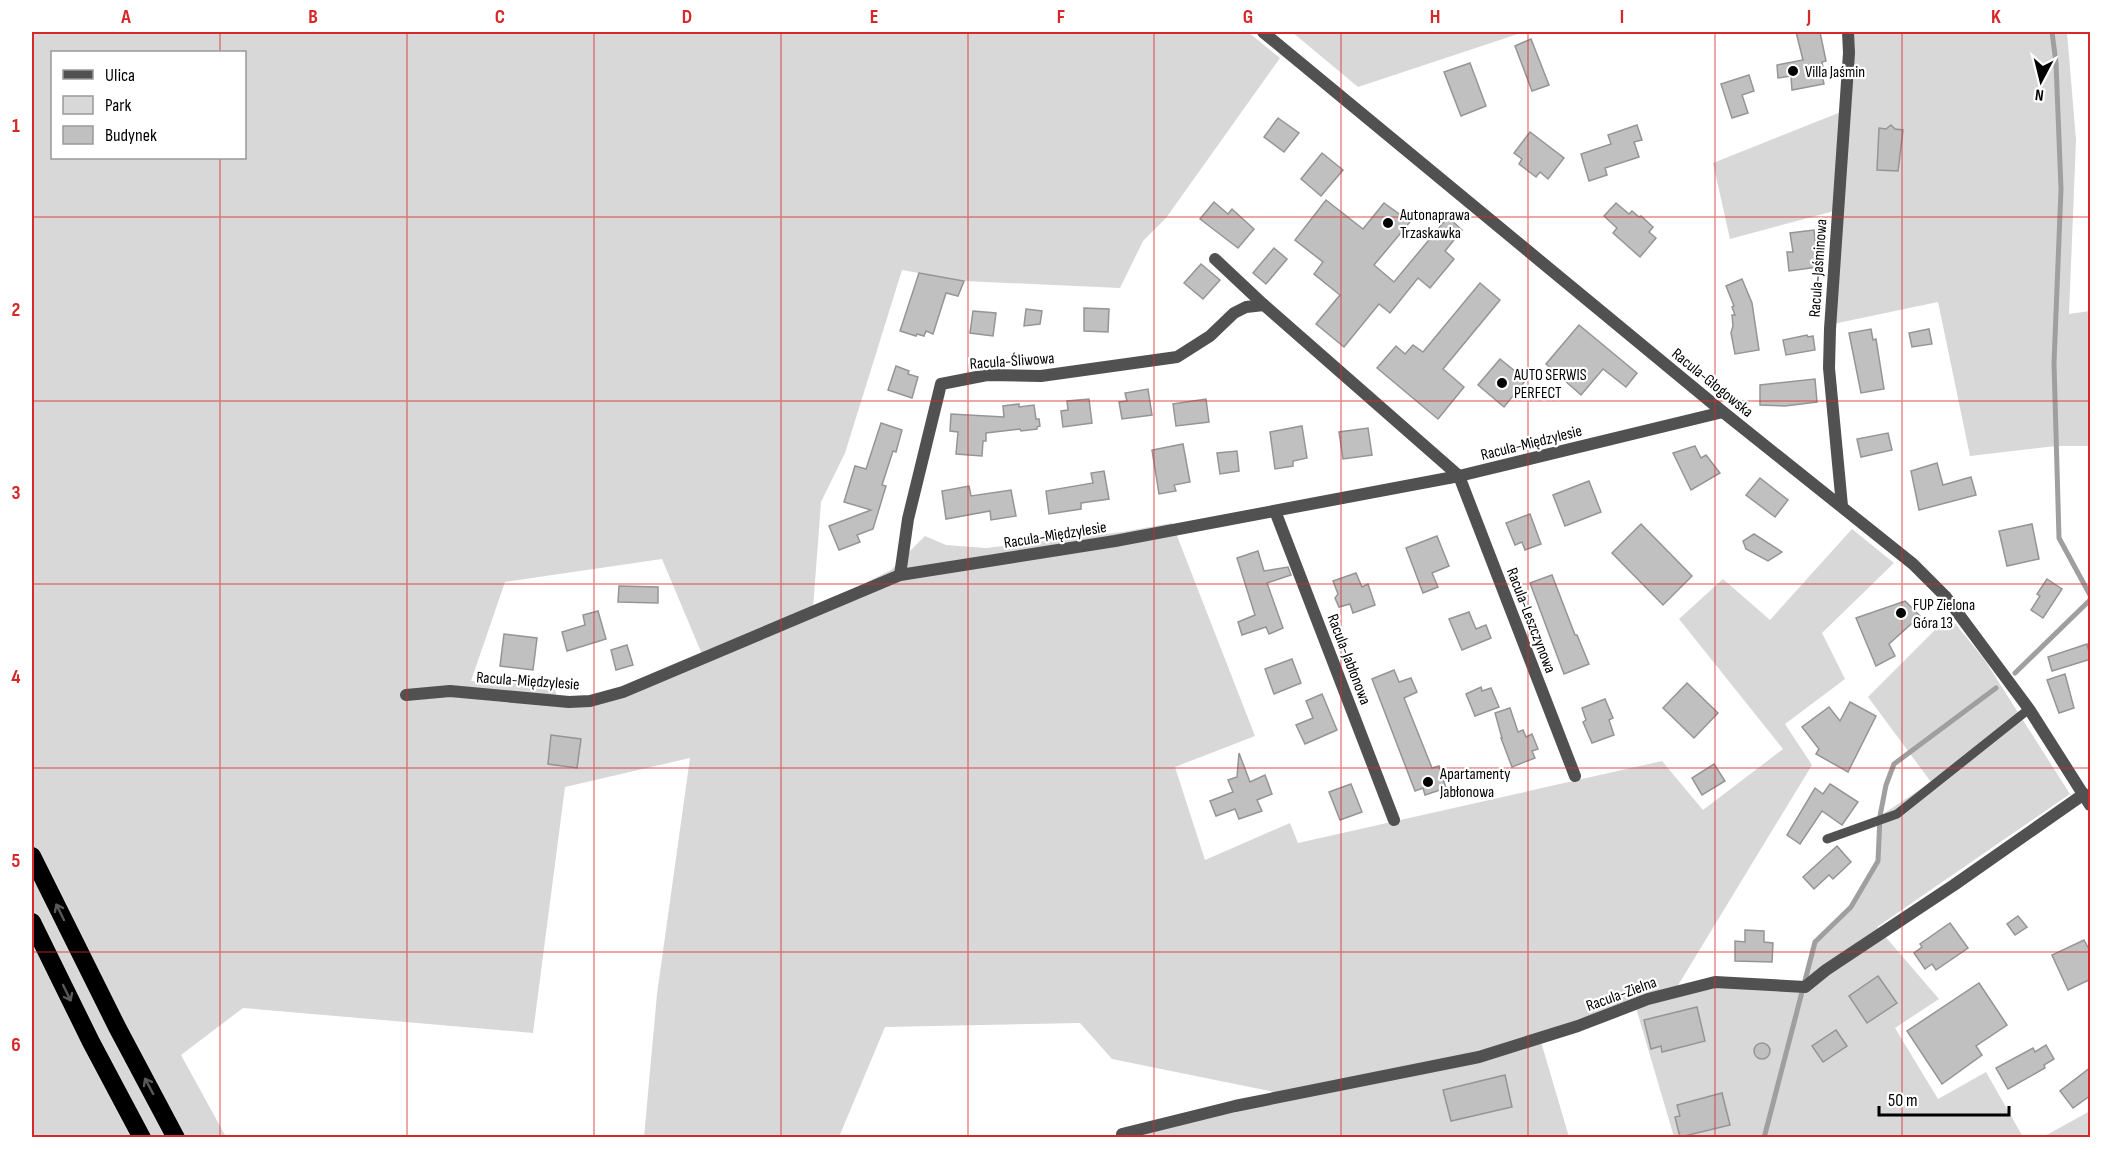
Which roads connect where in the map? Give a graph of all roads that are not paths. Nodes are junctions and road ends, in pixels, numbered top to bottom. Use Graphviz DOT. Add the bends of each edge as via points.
graph roads {
  1 [pos="1263,32"];
  2 [pos="1848,32"];
  3 [pos="1215,259"];
  4 [pos="1264,305"];
  5 [pos="1723,412"];
  6 [pos="1459,476"];
  7 [pos="1842,506"];
  8 [pos="1275,511"];
  9 [pos="900,575"];
  10 [pos="405,695"];
  11 [pos="2029,709"];
  12 [pos="1575,776"];
  13 [pos="2087,800"];
  14 [pos="1394,820"];
  15 [pos="1827,839"];
  16 [pos="32,856"];
  17 [pos="32,922"];
  18 [pos="1122,1134"];
  19 [pos="142,1137"];
  20 [pos="176,1137"];
  1 -- 5 [label="street, Racula-Głogowska"];
  2 -- 7 [label="street, Racula-Jaśminowa" via="1829,368"];
  3 -- 4 [label="street"];
  4 -- 6 [label="street"];
  4 -- 9 [label="street, Racula-Śliwowa" via="1234,313 1210,336 1177,357 1041,376 987,375 941,384 908,519"];
  5 -- 6 [label="street, Racula-Międzylesie"];
  5 -- 7 [label="street, Racula-Głogowska"];
  6 -- 8 [label="street, Racula-Międzylesie"];
  6 -- 12 [label="street, Racula-Leszczynowa"];
  7 -- 11 [label="street, Racula-Głogowska" via="1913,564 1946,597"];
  8 -- 9 [label="street, Racula-Międzylesie"];
  8 -- 14 [label="street, Racula-Jabłonowa"];
  9 -- 10 [label="street, Racula-Międzylesie" via="623,692 590,701 450,691"];
  11 -- 13 [label="street, Racula-Głogowska"];
  11 -- 15 [label="lane" via="1897,814"];
  13 -- 18 [label="street, Racula-Zielna" via="1799,987 1715,982 1648,999 1479,1058 1235,1106"];
  20 -- 16 [label="highway, one-way"];
  17 -- 19 [label="highway, one-way"];
}
